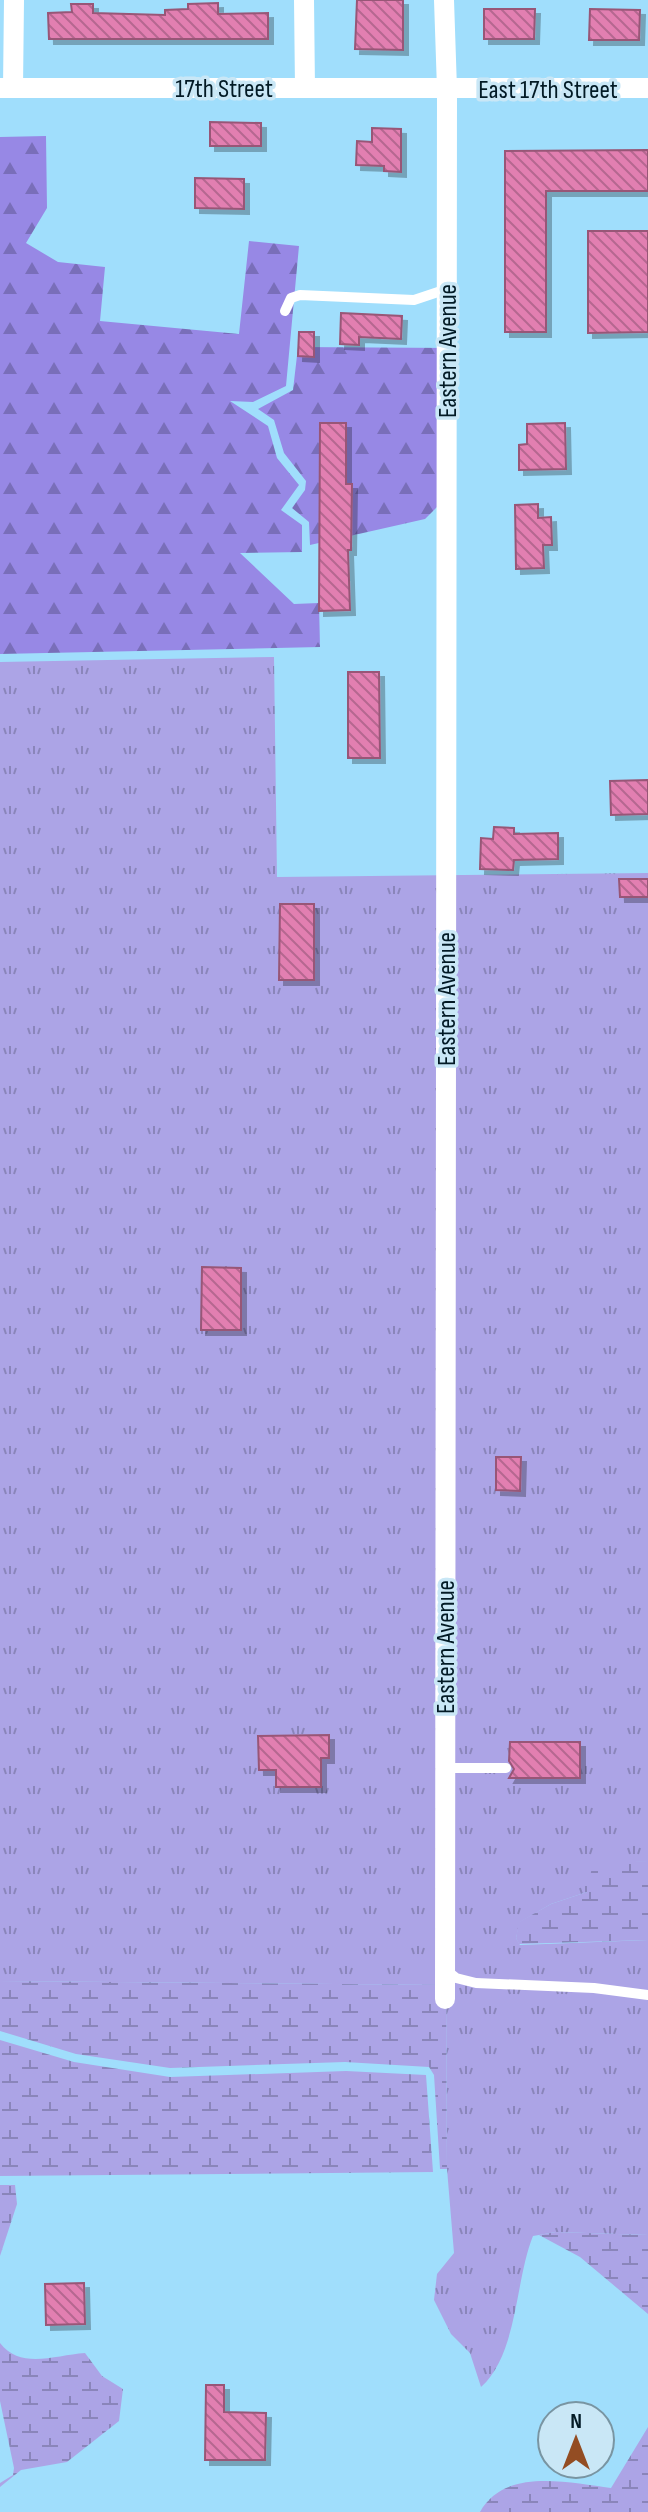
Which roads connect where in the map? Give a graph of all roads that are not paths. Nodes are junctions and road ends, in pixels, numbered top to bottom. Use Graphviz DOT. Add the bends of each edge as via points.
graph roads {
  1 [pos="14,0"];
  2 [pos="304,0"];
  3 [pos="444,0"];
  4 [pos="6,88"];
  5 [pos="305,88"];
  6 [pos="648,88"];
  7 [pos="447,89"];
  8 [pos="447,289"];
  9 [pos="285,311"];
  10 [pos="445,1768"];
  11 [pos="506,1768"];
  12 [pos="445,1968"];
  13 [pos="648,1995"];
  14 [pos="445,1999"];
  1 -- 4 [label="street"];
  2 -- 5 [label="street"];
  3 -- 7 [label="street, Eastern Avenue"];
  4 -- 5 [label="street, 17th Street"];
  5 -- 7 [label="street, 17th Street"];
  6 -- 7 [label="street, East 17th Street"];
  7 -- 8 [label="street, Eastern Avenue"];
  8 -- 9 [label="lane" via="414,300 300,295 291,298"];
  8 -- 10 [label="street, Eastern Avenue"];
  10 -- 11 [label="lane"];
  10 -- 12 [label="street, Eastern Avenue"];
  12 -- 13 [label="lane" via="456,1978 476,1983"];
  12 -- 14 [label="street, Eastern Avenue"];
}
